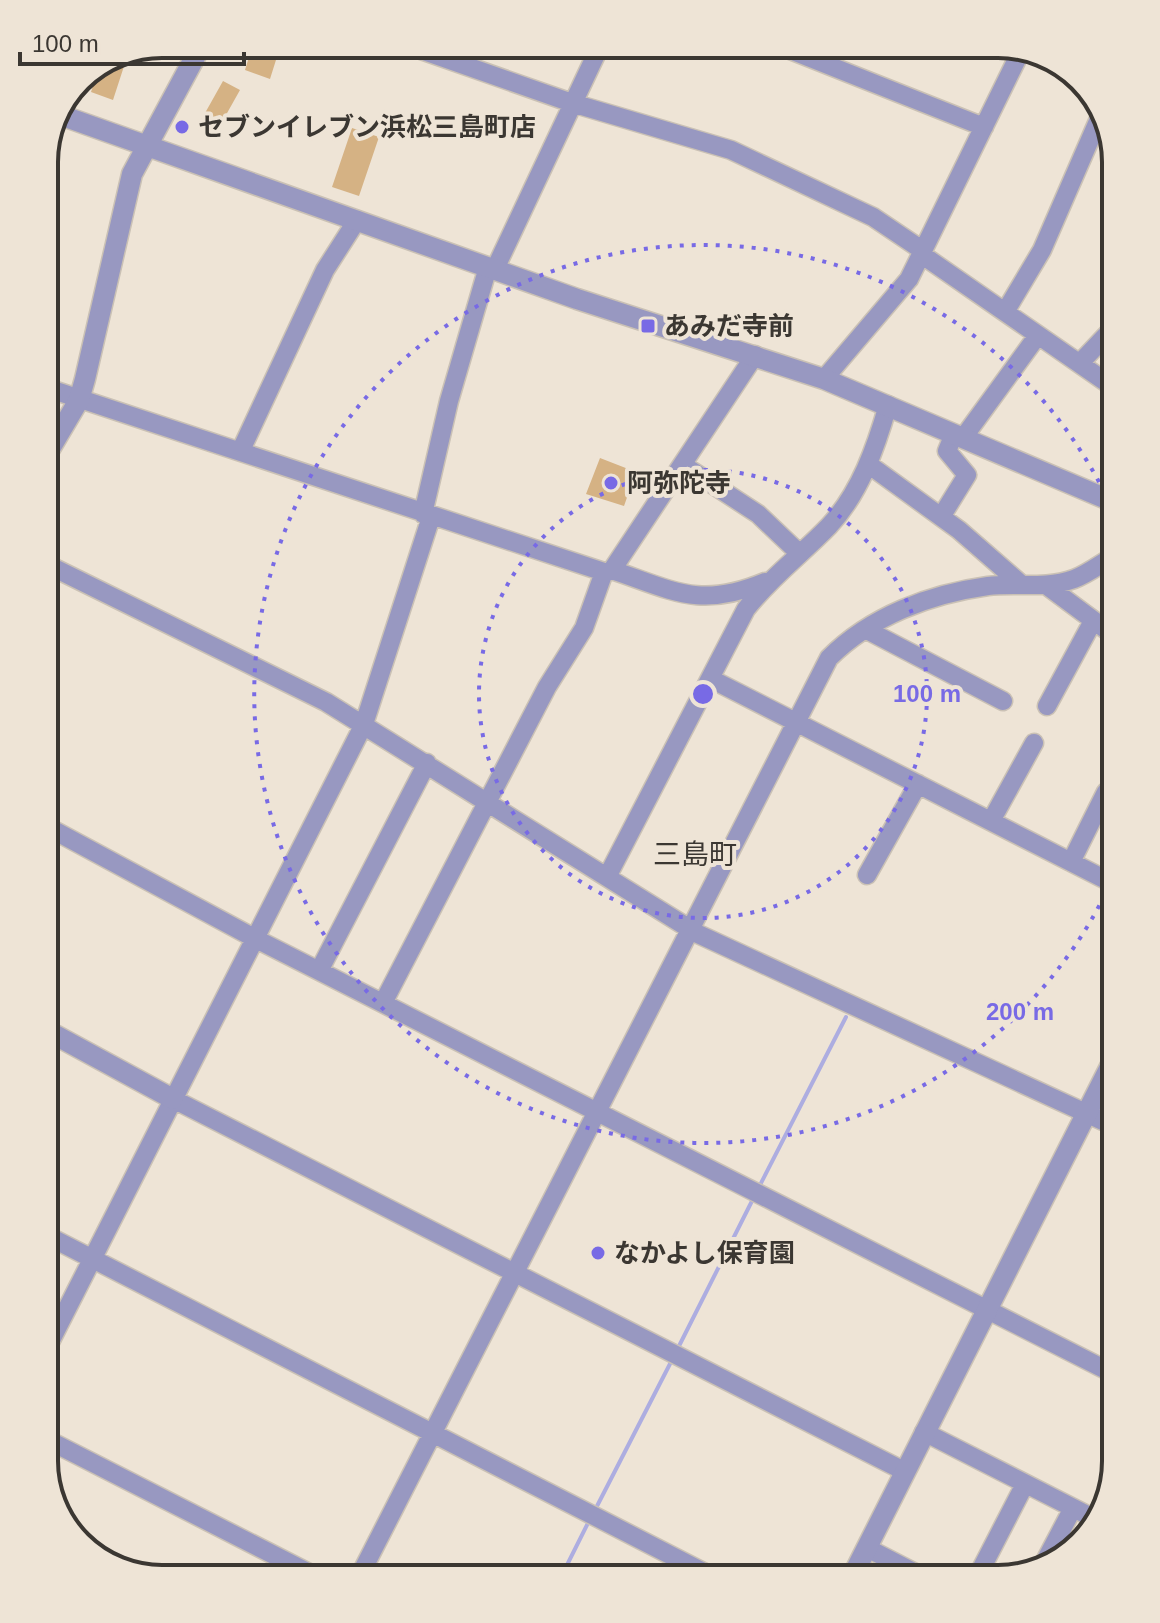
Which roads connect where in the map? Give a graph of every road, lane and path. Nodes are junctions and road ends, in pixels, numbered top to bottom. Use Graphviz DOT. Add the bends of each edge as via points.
graph roads {
  1 [pos="195,58"];
  2 [pos="444,58"];
  3 [pos="594,58"];
  4 [pos="810,58"];
  5 [pos="1017,60"];
  6 [pos="572,103"];
  7 [pos="68,118"];
  8 [pos="984,127"];
  9 [pos="1096,127"];
  10 [pos="148,145"];
  11 [pos="357,220"];
  12 [pos="922,252"];
  13 [pos="491,268"];
  14 [pos="1005,312"];
  15 [pos="1038,335"];
  16 [pos="1102,340"];
  17 [pos="755,355"];
  18 [pos="1080,363"];
  19 [pos="824,379"];
  20 [pos="1102,379"];
  21 [pos="58,392"];
  22 [pos="79,400"];
  23 [pos="888,405"];
  24 [pos="58,435"];
  25 [pos="959,436"];
  26 [pos="241,450"];
  27 [pos="868,464"];
  28 [pos="683,465"];
  29 [pos="1102,497"];
  30 [pos="427,515"];
  31 [pos="941,517"];
  32 [pos="799,553"];
  33 [pos="1102,563"];
  34 [pos="58,570"];
  35 [pos="608,571"];
  36 [pos="768,581"];
  37 [pos="1022,585"];
  38 [pos="1046,585"];
  39 [pos="1093,621"];
  40 [pos="1102,627"];
  41 [pos="865,629"];
  42 [pos="711,679"];
  43 [pos="1003,701"];
  44 [pos="1047,706"];
  45 [pos="795,721"];
  46 [pos="364,724"];
  47 [pos="1034,743"];
  48 [pos="427,763"];
  49 [pos="918,784"];
  50 [pos="1102,800"];
  51 [pos="487,802"];
  52 [pos="991,821"];
  53 [pos="58,833"];
  54 [pos="1071,862"];
  55 [pos="867,875"];
  56 [pos="607,877"];
  57 [pos="1102,878"];
  58 [pos="689,929"];
  59 [pos="256,939"];
  60 [pos="319,971"];
  61 [pos="383,1003"];
  62 [pos="58,1037"];
  63 [pos="1102,1083"];
  64 [pos="173,1099"];
  65 [pos="596,1111"];
  66 [pos="1087,1113"];
  67 [pos="1102,1120"];
  68 [pos="58,1241"];
  69 [pos="91,1259"];
  70 [pos="515,1271"];
  71 [pos="987,1309"];
  72 [pos="58,1326"];
  73 [pos="1102,1363"];
  74 [pos="924,1432"];
  75 [pos="432,1433"];
  76 [pos="58,1445"];
  77 [pos="904,1471"];
  78 [pos="1025,1484"];
  79 [pos="1073,1508"];
  80 [pos="1087,1515"];
  81 [pos="867,1548"];
  82 [pos="1051,1551"];
  83 [pos="293,1565"];
  84 [pos="365,1565"];
  85 [pos="690,1565"];
  86 [pos="858,1565"];
  87 [pos="900,1565"];
  88 [pos="983,1565"];
  1 -- 10 [label="street"];
  2 -- 6 [label="street"];
  3 -- 6 [label="street"];
  4 -- 8 [label="street"];
  5 -- 8 [label="street"];
  6 -- 12 [label="street" via="731,150 861,210"];
  6 -- 13 [label="street"];
  7 -- 10 [label="street"];
  8 -- 12 [label="street"];
  9 -- 14 [label="street" via="1042,250"];
  10 -- 11 [label="street"];
  10 -- 22 [label="street" via="132,174"];
  11 -- 13 [label="street"];
  11 -- 26 [label="street" via="325,270"];
  12 -- 14 [label="street"];
  12 -- 19 [label="street" via="909,279"];
  13 -- 17 [label="street"];
  13 -- 30 [label="street" via="449,401"];
  14 -- 15 [label="street"];
  15 -- 18 [label="street"];
  15 -- 25 [label="street"];
  16 -- 18 [label="street"];
  17 -- 19 [label="street"];
  17 -- 28 [label="street"];
  18 -- 20 [label="street"];
  19 -- 23 [label="street"];
  21 -- 22 [label="street"];
  22 -- 24 [label="street"];
  22 -- 26 [label="street"];
  23 -- 25 [label="street"];
  23 -- 27 [label="street"];
  25 -- 29 [label="street"];
  25 -- 31 [label="street" via="947,451 967,475"];
  26 -- 30 [label="street"];
  27 -- 31 [label="street"];
  27 -- 32 [label="street" via="830,525"];
  28 -- 32 [label="street" via="758,514"];
  28 -- 35 [label="street"];
  30 -- 35 [label="street"];
  30 -- 46 [label="street"];
  31 -- 37 [label="street"];
  32 -- 36 [label="street"];
  33 -- 38 [label="street" via="1074,579"];
  34 -- 46 [label="street"];
  35 -- 36 [label="street" via="691,597 739,593"];
  35 -- 51 [label="street" via="584,628"];
  36 -- 42 [label="street" via="746,609"];
  37 -- 38 [label="street"];
  37 -- 41 [label="street" via="988,586 930,599"];
  38 -- 39 [label="street"];
  39 -- 40 [label="street"];
  39 -- 44 [label="street"];
  41 -- 43 [label="street"];
  41 -- 45 [label="street" via="829,658"];
  42 -- 45 [label="street"];
  42 -- 56 [label="street"];
  45 -- 49 [label="street"];
  45 -- 58 [label="street"];
  46 -- 48 [label="street"];
  46 -- 59 [label="street"];
  47 -- 52 [label="street"];
  48 -- 51 [label="street"];
  48 -- 60 [label="street"];
  49 -- 52 [label="street"];
  49 -- 55 [label="street"];
  50 -- 54 [label="street"];
  51 -- 56 [label="street"];
  51 -- 61 [label="street"];
  52 -- 54 [label="street"];
  53 -- 59 [label="street"];
  54 -- 57 [label="street"];
  56 -- 58 [label="street"];
  58 -- 65 [label="street"];
  58 -- 66 [label="street"];
  59 -- 60 [label="street"];
  59 -- 64 [label="street"];
  60 -- 61 [label="street"];
  61 -- 65 [label="street"];
  62 -- 64 [label="street"];
  63 -- 66 [label="street"];
  64 -- 69 [label="street"];
  64 -- 70 [label="street"];
  65 -- 70 [label="street"];
  65 -- 71 [label="street"];
  66 -- 67 [label="street"];
  66 -- 71 [label="street"];
  68 -- 69 [label="street"];
  69 -- 72 [label="street"];
  69 -- 75 [label="street"];
  70 -- 75 [label="street"];
  70 -- 77 [label="street"];
  71 -- 73 [label="street"];
  71 -- 74 [label="street"];
  74 -- 77 [label="street"];
  74 -- 78 [label="street"];
  75 -- 84 [label="street"];
  75 -- 85 [label="street"];
  76 -- 83 [label="street"];
  77 -- 81 [label="street"];
  78 -- 79 [label="street"];
  78 -- 88 [label="street"];
  79 -- 80 [label="street"];
  79 -- 82 [label="street"];
  81 -- 86 [label="street"];
  81 -- 87 [label="street"];
}
